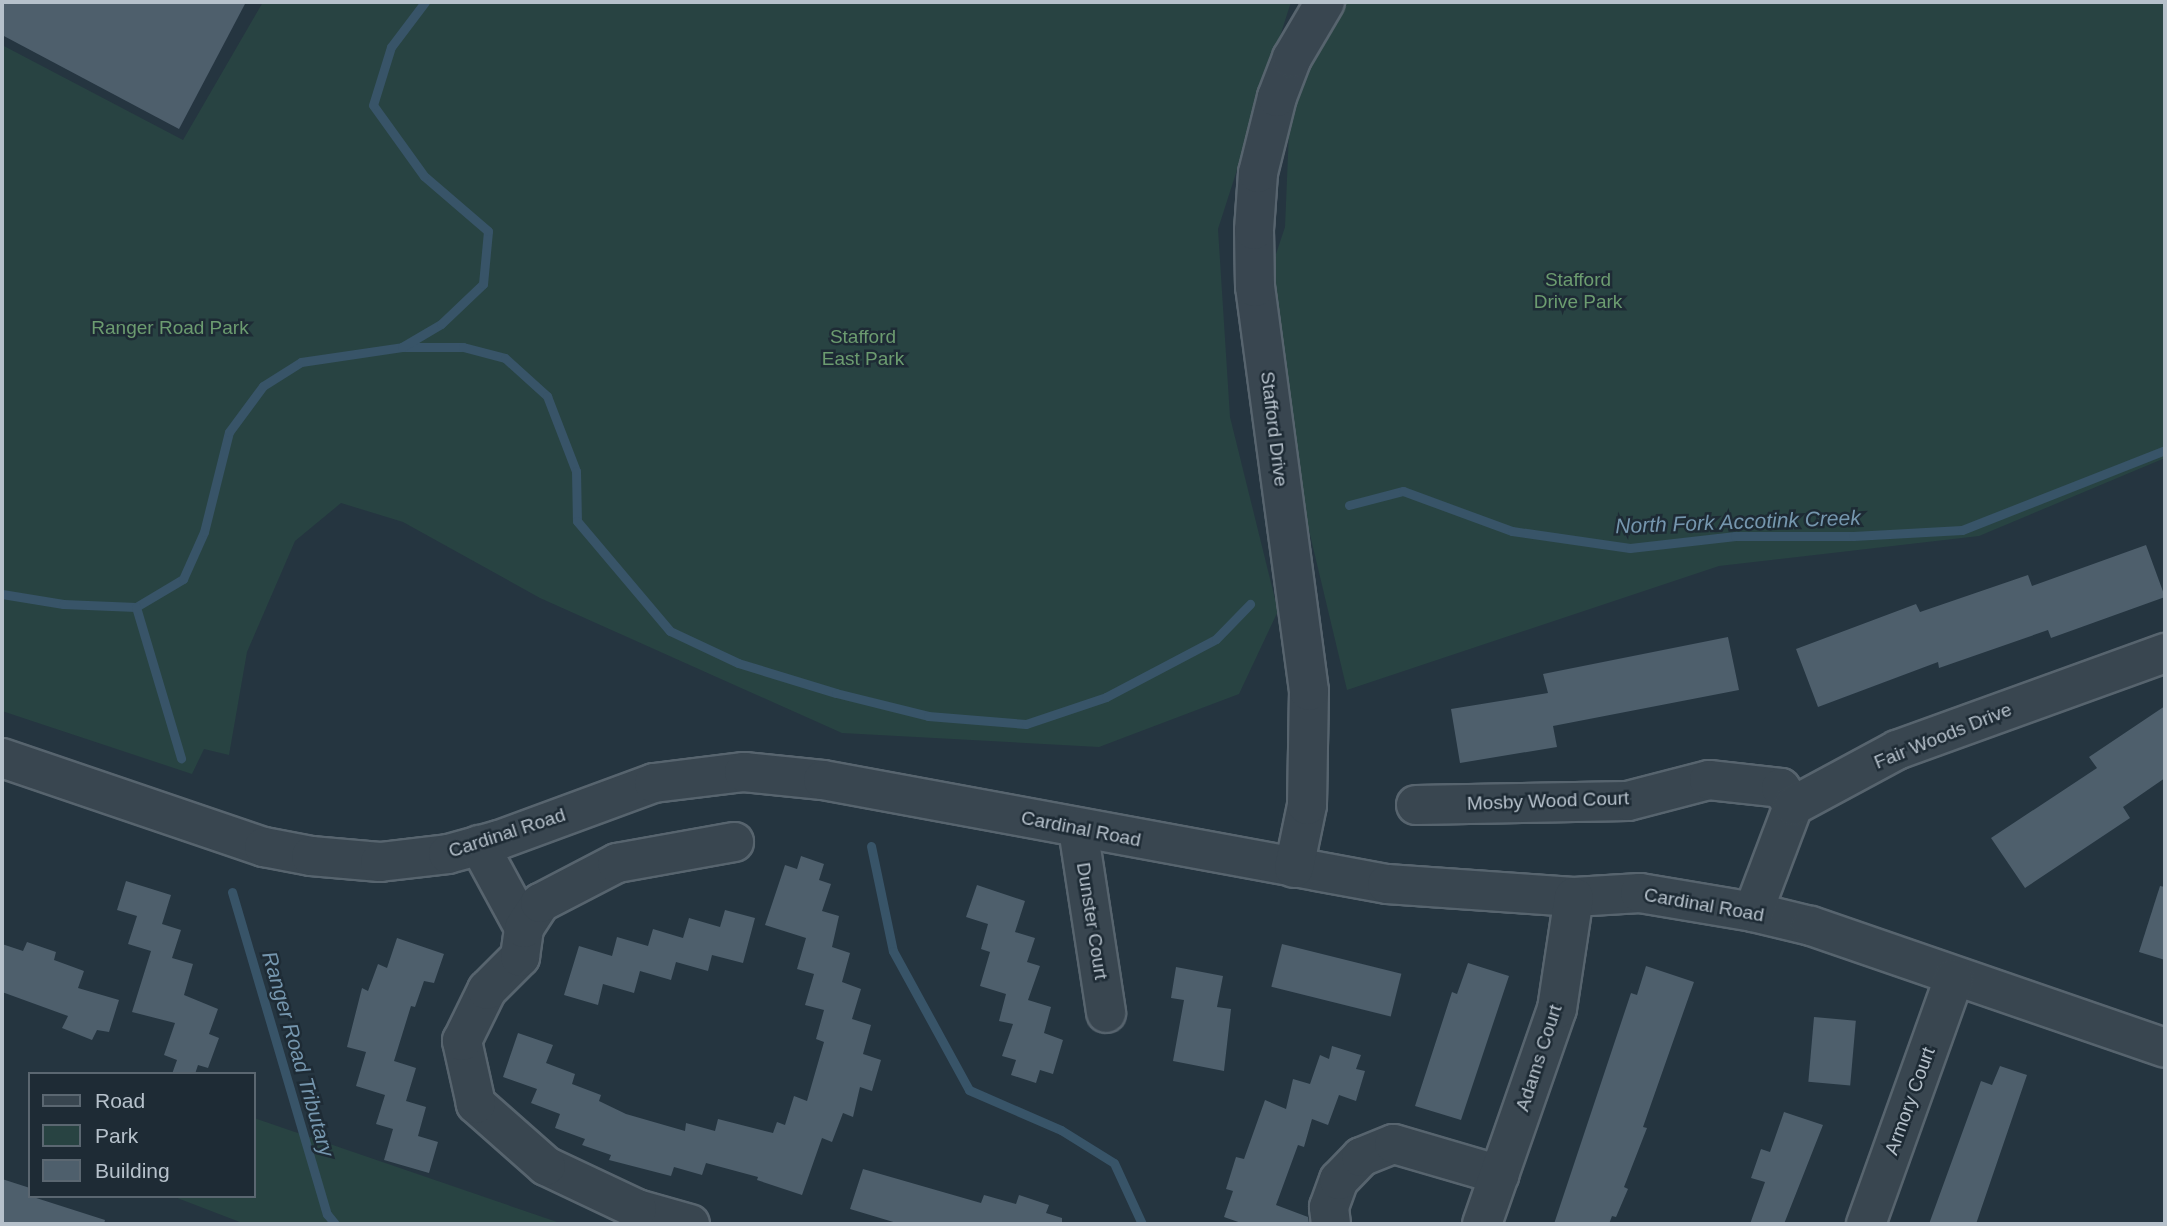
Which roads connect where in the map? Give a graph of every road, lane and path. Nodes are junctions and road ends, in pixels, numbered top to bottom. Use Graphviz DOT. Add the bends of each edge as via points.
graph roads {
  1 [pos="1325,2"];
  2 [pos="2165,653"];
  3 [pos="2,758"];
  4 [pos="1416,805"];
  5 [pos="1793,806"];
  6 [pos="1078,829"];
  7 [pos="734,842"];
  8 [pos="479,845"];
  9 [pos="1294,869"];
  10 [pos="1574,897"];
  11 [pos="1753,912"];
  12 [pos="524,928"];
  13 [pos="1954,978"];
  14 [pos="1106,1013"];
  15 [pos="2165,1048"];
  16 [pos="1500,1174"];
  17 [pos="690,1224"];
  18 [pos="1331,1224"];
  19 [pos="1482,1224"];
  20 [pos="1866,1224"];
  1 -- 9 [label="street, Stafford Drive" via="1292,58 1276,97 1258,173 1254,230 1257,300 1309,691 1307,806"];
  2 -- 5 [label="street, Fair Woods Drive" via="1897,750"];
  3 -- 8 [label="street, Cardinal Road" via="264,847 311,856 405,860"];
  4 -- 5 [label="street, Mosby Wood Court" via="1628,801 1709,780 1781,788"];
  5 -- 11 [label="street"];
  6 -- 8 [label="street, Cardinal Road" via="823,780 744,772 654,783"];
  6 -- 9 [label="street, Cardinal Road"];
  6 -- 14 [label="street, Dunster Court"];
  7 -- 12 [label="street" via="618,863 540,903"];
  8 -- 12 [label="street"];
  9 -- 10 [label="street, Cardinal Road" via="1387,884"];
  10 -- 11 [label="street, Cardinal Road" via="1640,893"];
  10 -- 16 [label="street, Adams Court" via="1557,1009"];
  11 -- 13 [label="street, Cardinal Road" via="1811,926"];
  12 -- 17 [label="street" via="520,957 487,990 462,1041 476,1104 548,1168 637,1209"];
  13 -- 15 [label="street, Cardinal Road"];
  13 -- 20 [label="street, Armory Court"];
  16 -- 18 [label="street" via="1394,1144 1362,1157 1339,1180 1329,1207"];
  16 -- 19 [label="street, Adams Court"];
}
